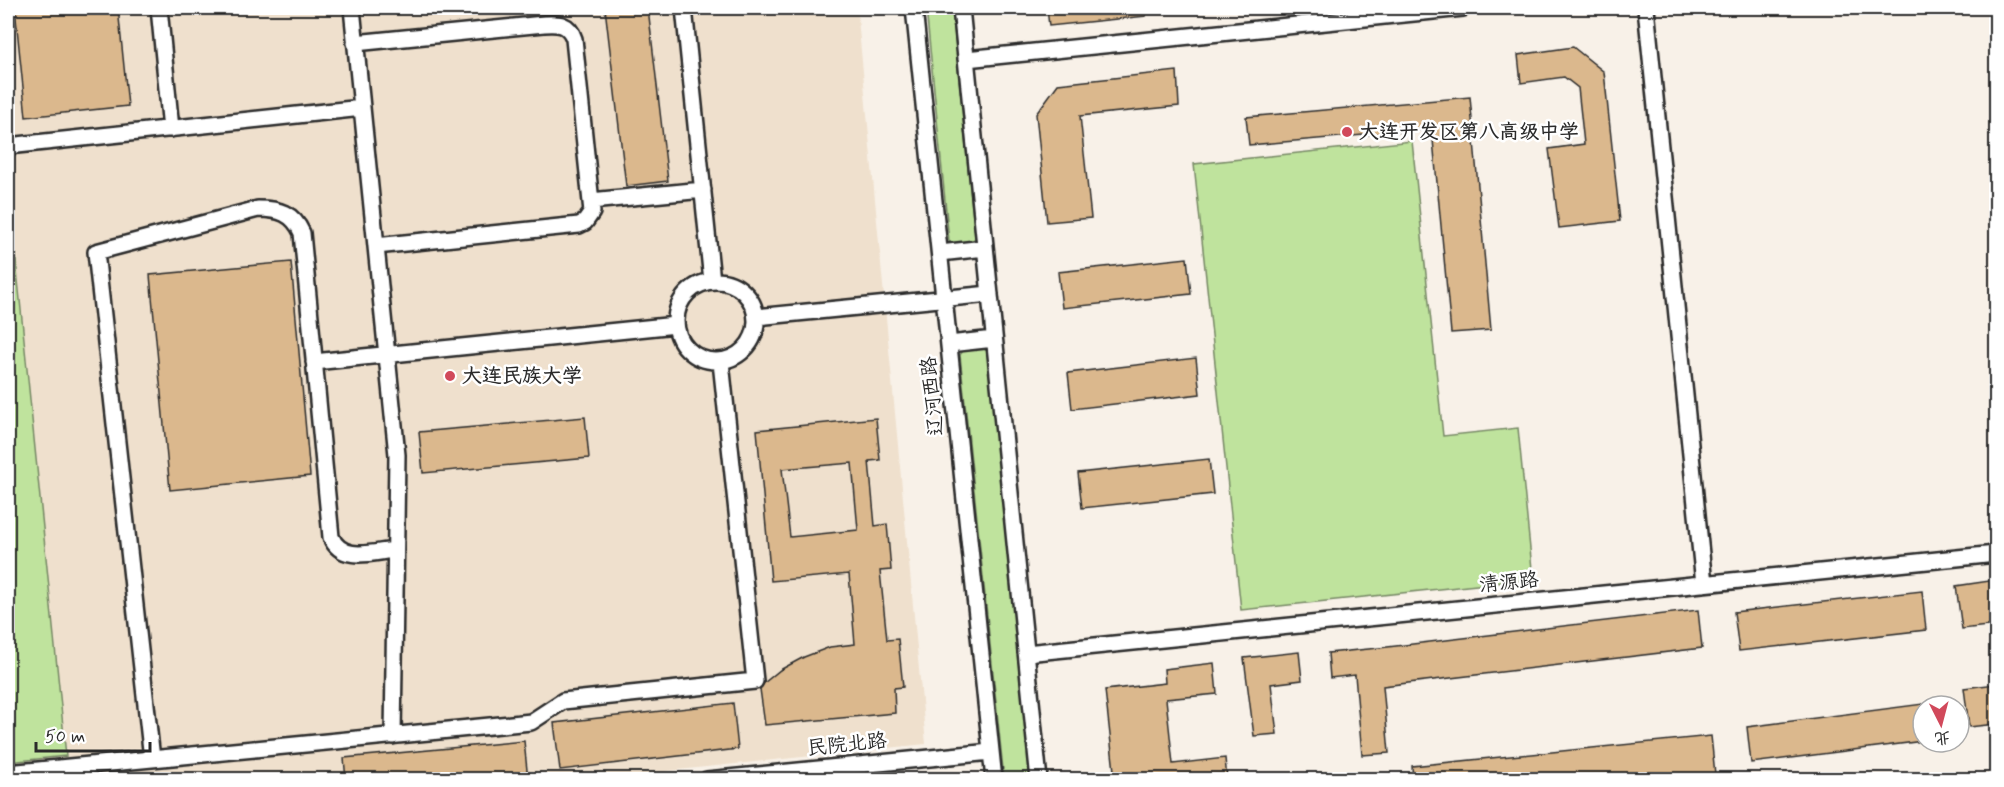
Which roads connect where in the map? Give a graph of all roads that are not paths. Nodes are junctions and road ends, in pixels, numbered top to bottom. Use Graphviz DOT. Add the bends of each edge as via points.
graph roads {
  1 [pos="159,8"];
  2 [pos="352,8"];
  3 [pos="684,8"];
  4 [pos="914,8"];
  5 [pos="960,8"];
  6 [pos="1463,8"];
  7 [pos="1646,8"];
  8 [pos="355,43"];
  9 [pos="966,59"];
  10 [pos="362,108"];
  11 [pos="171,129"];
  12 [pos="8,146"];
  13 [pos="703,190"];
  14 [pos="591,201"];
  15 [pos="376,246"];
  16 [pos="985,248"];
  17 [pos="939,253"];
  18 [pos="712,281"];
  19 [pos="990,294"];
  20 [pos="944,298"];
  21 [pos="756,317"];
  22 [pos="676,325"];
  23 [pos="994,339"];
  24 [pos="949,344"];
  25 [pos="387,354"];
  26 [pos="314,362"];
  27 [pos="721,362"];
  28 [pos="396,550"];
  29 [pos="1996,554"];
  30 [pos="1704,584"];
  31 [pos="1026,653"];
  32 [pos="393,736"];
  33 [pos="991,752"];
  34 [pos="152,759"];
  35 [pos="8,773"];
  36 [pos="707,780"];
  37 [pos="994,780"];
  38 [pos="1039,780"];
  1 -- 11 [label="street"];
  2 -- 8 [label="street"];
  3 -- 13 [label="street"];
  4 -- 17 [label="street, 辽河西路"];
  5 -- 9 [label="street"];
  6 -- 9 [label="street"];
  7 -- 30 [label="street"];
  8 -- 10 [label="street"];
  8 -- 14 [label="street" via="564,24 574,39"];
  9 -- 16 [label="street"];
  10 -- 11 [label="street"];
  10 -- 15 [label="street"];
  11 -- 12 [label="street"];
  13 -- 14 [label="street"];
  13 -- 18 [label="street"];
  14 -- 15 [label="street" via="590,218 579,225"];
  15 -- 25 [label="street"];
  16 -- 17 [label="street"];
  16 -- 19 [label="street"];
  17 -- 20 [label="street, 辽河西路"];
  18 -- 21 [label="street" via="739,288 749,297"];
  18 -- 22 [label="street" via="689,291 681,301"];
  19 -- 20 [label="street"];
  19 -- 23 [label="street"];
  20 -- 21 [label="street"];
  20 -- 24 [label="street, 辽河西路"];
  21 -- 27 [label="street" via="753,338 746,349"];
  22 -- 25 [label="street"];
  22 -- 27 [label="street" via="679,338 696,357"];
  23 -- 24 [label="street"];
  23 -- 31 [label="street"];
  24 -- 33 [label="street, 辽河西路"];
  25 -- 26 [label="street"];
  25 -- 28 [label="street" via="397,455"];
  26 -- 28 [label="street" via="334,544 351,554"];
  26 -- 34 [label="street" via="302,233 288,214 258,209 96,252"];
  27 -- 32 [label="street" via="755,681 562,701 531,722"];
  28 -- 32 [label="street"];
  29 -- 30 [label="street, 清源路"];
  30 -- 31 [label="street, 清源路"];
  31 -- 38 [label="street"];
  32 -- 34 [label="street"];
  33 -- 36 [label="street, 民院北路"];
  33 -- 37 [label="street, 辽河西路"];
  34 -- 35 [label="street"];
}
